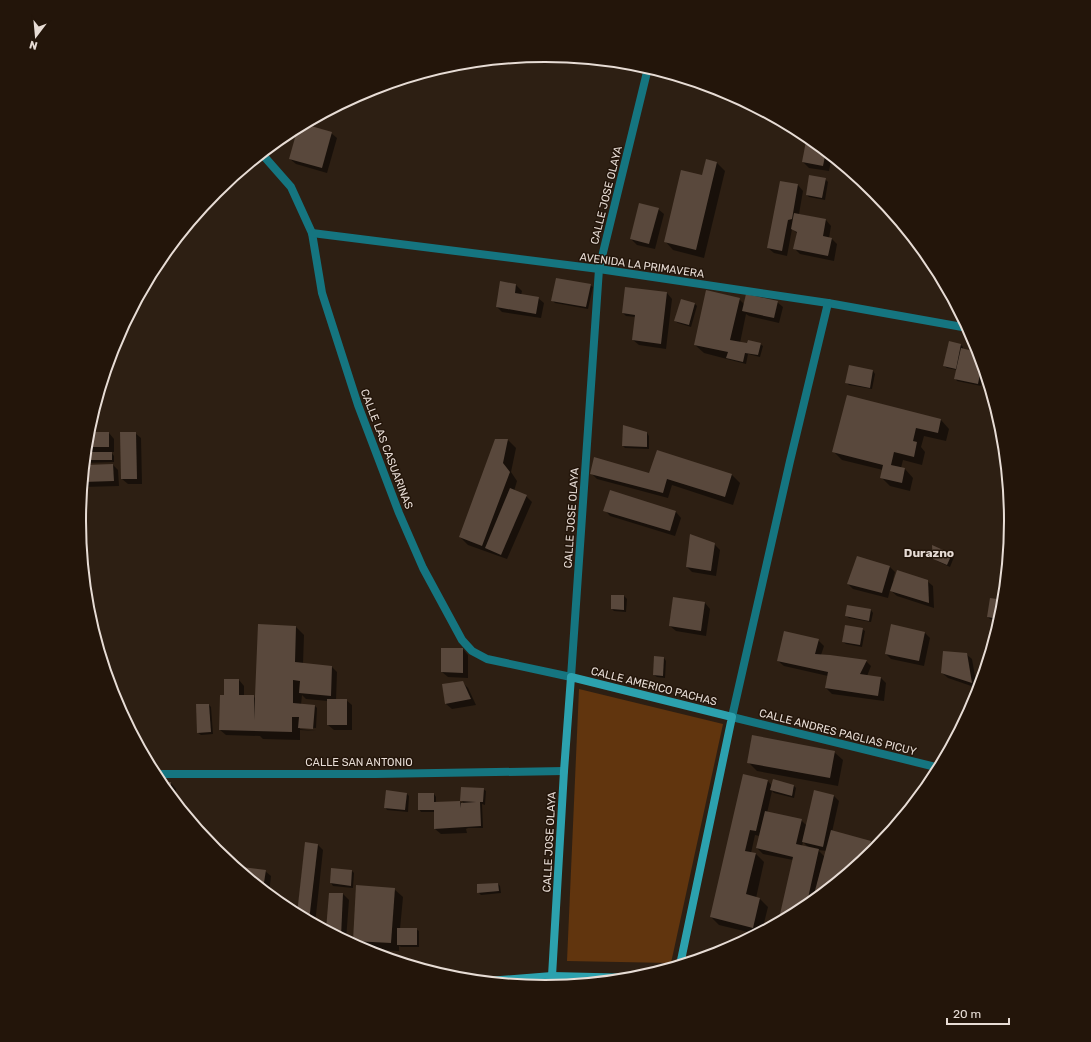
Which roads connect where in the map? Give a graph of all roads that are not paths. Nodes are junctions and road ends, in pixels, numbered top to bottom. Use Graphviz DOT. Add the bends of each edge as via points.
graph roads {
  1 [pos="647,74"];
  2 [pos="265,158"];
  3 [pos="312,233"];
  4 [pos="599,269"];
  5 [pos="828,303"];
  6 [pos="961,327"];
  7 [pos="571,677"];
  8 [pos="732,717"];
  9 [pos="933,766"];
  10 [pos="564,771"];
  11 [pos="163,774"];
  12 [pos="681,959"];
  13 [pos="552,976"];
  14 [pos="595,977"];
  15 [pos="514,979"];
  1 -- 4 [label="street, CALLE JOSE OLAYA"];
  2 -- 3 [label="street, CALLE LAS CASUARINAS" via="290,187"];
  3 -- 4 [label="street, AVENIDA LA PRIMAVERA"];
  3 -- 7 [label="street, CALLE LAS CASUARINAS" via="322,293 358,405 423,568 462,640 472,651 487,659"];
  4 -- 5 [label="street, AVENIDA LA PRIMAVERA"];
  4 -- 7 [label="street, CALLE JOSE OLAYA"];
  5 -- 6 [label="street, AVENIDA LA PRIMAVERA"];
  5 -- 8 [label="street"];
  7 -- 8 [label="main road, CALLE AMERICO PACHAS"];
  7 -- 10 [label="main road, CALLE JOSE OLAYA"];
  8 -- 9 [label="street, CALLE ANDRES PAGLIAS PICUY"];
  8 -- 12 [label="main road"];
  10 -- 11 [label="street, CALLE SAN ANTONIO"];
  10 -- 13 [label="main road, CALLE JOSE OLAYA"];
  13 -- 14 [label="main road"];
  13 -- 15 [label="main road"];
}
